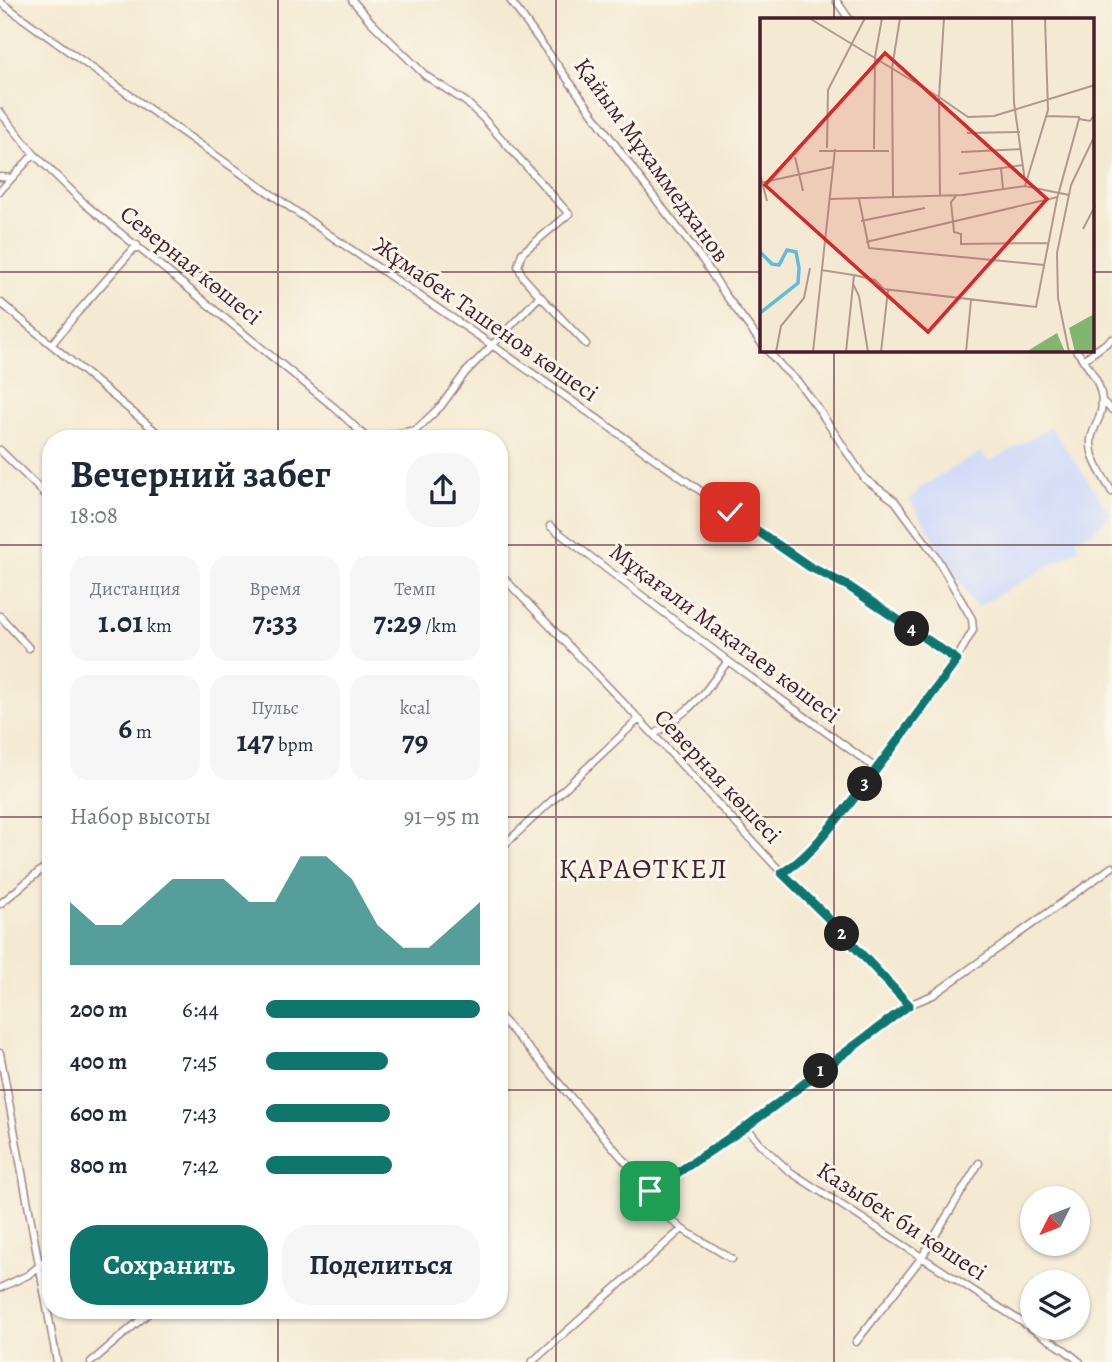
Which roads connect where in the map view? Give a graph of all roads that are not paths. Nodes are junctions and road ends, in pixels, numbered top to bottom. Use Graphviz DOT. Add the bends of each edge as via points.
graph roads {
  1 [pos="352,0"];
  2 [pos="510,0"];
  3 [pos="836,0"];
  4 [pos="0,2"];
  5 [pos="848,18"];
  6 [pos="0,112"];
  7 [pos="34,154"];
  8 [pos="0,177"];
  9 [pos="12,178"];
  10 [pos="0,191"];
  11 [pos="137,245"];
  12 [pos="540,296"];
  13 [pos="0,302"];
  14 [pos="1112,340"];
  15 [pos="760,341"];
  16 [pos="52,344"];
  17 [pos="586,344"];
  18 [pos="492,345"];
  19 [pos="769,352"];
  20 [pos="1077,352"];
  21 [pos="1083,360"];
  22 [pos="1103,402"];
  23 [pos="1112,410"];
  24 [pos="154,430"];
  25 [pos="358,430"];
  26 [pos="416,430"];
  27 [pos="0,450"];
  28 [pos="42,491"];
  29 [pos="1112,492"];
  30 [pos="550,526"];
  31 [pos="508,582"];
  32 [pos="0,616"];
  33 [pos="29,648"];
  34 [pos="957,660"];
  35 [pos="728,661"];
  36 [pos="639,719"];
  37 [pos="654,736"];
  38 [pos="877,769"];
  39 [pos="508,842"];
  40 [pos="1112,867"];
  41 [pos="42,869"];
  42 [pos="782,873"];
  43 [pos="0,904"];
  44 [pos="909,1005"];
  45 [pos="508,1026"];
  46 [pos="0,1054"];
  47 [pos="746,1127"];
  48 [pos="979,1163"];
  49 [pos="650,1191"];
  50 [pos="682,1229"];
  51 [pos="922,1257"];
  52 [pos="732,1259"];
  53 [pos="40,1265"];
  54 [pos="42,1276"];
  55 [pos="0,1288"];
  56 [pos="49,1319"];
  57 [pos="142,1319"];
  58 [pos="856,1342"];
  59 [pos="57,1362"];
  60 [pos="92,1362"];
  61 [pos="532,1362"];
  62 [pos="1080,1362"];
  1 -- 12 [label="street" via="426,76 482,117 569,214 522,253 518,266"];
  2 -- 15 [label="street, Қайым Мұхаммедханов"];
  3 -- 5 [label="street"];
  4 -- 18 [label="street, Жұмабек Ташенов көшесі"];
  6 -- 7 [label="street, Северная көшесі"];
  7 -- 9 [label="street"];
  7 -- 11 [label="street, Северная көшесі" via="86,205"];
  8 -- 9 [label="street"];
  9 -- 10 [label="street"];
  11 -- 16 [label="street"];
  11 -- 25 [label="street, Северная көшесі"];
  12 -- 17 [label="street"];
  12 -- 18 [label="street"];
  13 -- 16 [label="street"];
  14 -- 21 [label="street"];
  16 -- 24 [label="street"];
  18 -- 26 [label="street"];
  18 -- 34 [label="street, Жұмабек Ташенов көшесі" via="810,567 848,586"];
  19 -- 34 [label="street" via="817,407 865,479 895,501 935,555 972,619 973,630"];
  20 -- 21 [label="street"];
  21 -- 22 [label="street" via="1098,383"];
  22 -- 23 [label="street"];
  22 -- 29 [label="street" via="1091,448"];
  27 -- 28 [label="street"];
  30 -- 35 [label="street, Мұқағали Мақатаев көшесі"];
  31 -- 36 [label="street, Северная көшесі"];
  32 -- 33 [label="street"];
  34 -- 38 [label="street"];
  35 -- 37 [label="street" via="696,701"];
  35 -- 38 [label="street, Мұқағали Мақатаев көшесі"];
  36 -- 37 [label="street, Северная көшесі"];
  36 -- 39 [label="street"];
  37 -- 42 [label="street, Северная көшесі"];
  38 -- 42 [label="street" via="817,844"];
  40 -- 44 [label="street" via="933,995"];
  41 -- 43 [label="street"];
  42 -- 44 [label="street, Северная көшесі"];
  44 -- 47 [label="street"];
  45 -- 49 [label="street"];
  46 -- 53 [label="street"];
  47 -- 49 [label="street"];
  47 -- 51 [label="street, Казыбек би көшесі" via="789,1171"];
  48 -- 51 [label="street"];
  49 -- 50 [label="street" via="656,1206"];
  50 -- 52 [label="street"];
  50 -- 61 [label="street"];
  51 -- 58 [label="street"];
  51 -- 62 [label="street, Казыбек би көшесі"];
  53 -- 54 [label="street"];
  53 -- 55 [label="street"];
  56 -- 59 [label="street"];
  57 -- 60 [label="street"];
}
